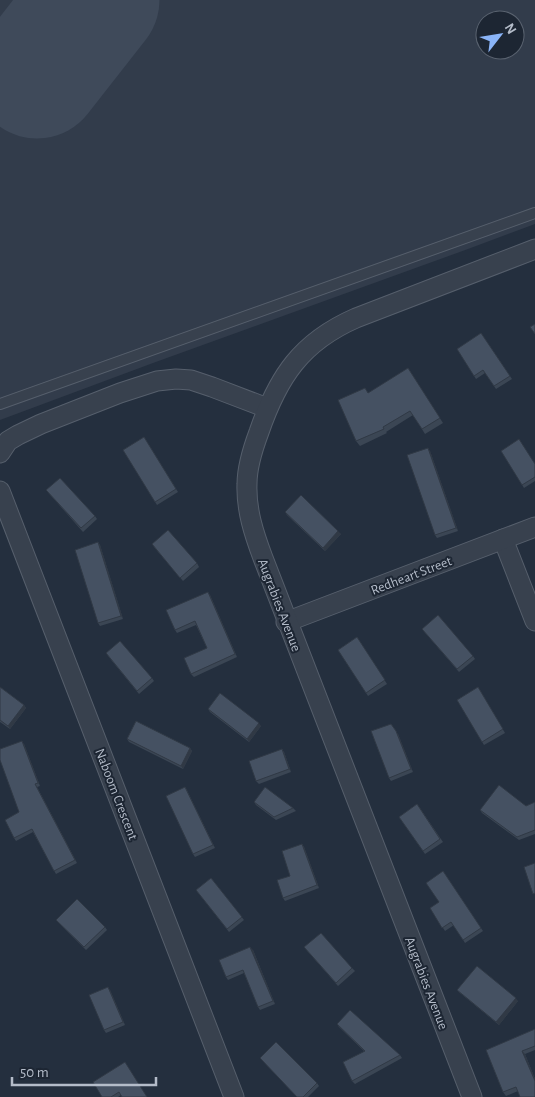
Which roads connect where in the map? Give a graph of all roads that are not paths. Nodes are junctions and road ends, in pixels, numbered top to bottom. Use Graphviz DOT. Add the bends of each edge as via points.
graph roads {
  1 [pos="535,213"];
  2 [pos="535,249"];
  3 [pos="0,404"];
  4 [pos="267,408"];
  5 [pos="0,453"];
  6 [pos="0,492"];
  7 [pos="535,527"];
  8 [pos="503,539"];
  9 [pos="535,621"];
  10 [pos="286,622"];
  11 [pos="234,1097"];
  12 [pos="472,1097"];
  1 -- 3 [label="lane"];
  2 -- 4 [label="street, Augrabies Avenue" via="338,326 319,338 292,365"];
  4 -- 5 [label="street" via="190,380 157,381 120,392 41,424 8,441"];
  4 -- 10 [label="street, Augrabies Avenue" via="251,460 247,483 248,508"];
  6 -- 11 [label="street, Naboom Crescent"];
  7 -- 8 [label="street, Redheart Street"];
  8 -- 9 [label="street"];
  8 -- 10 [label="street, Redheart Street"];
  10 -- 12 [label="street, Augrabies Avenue"];
}
